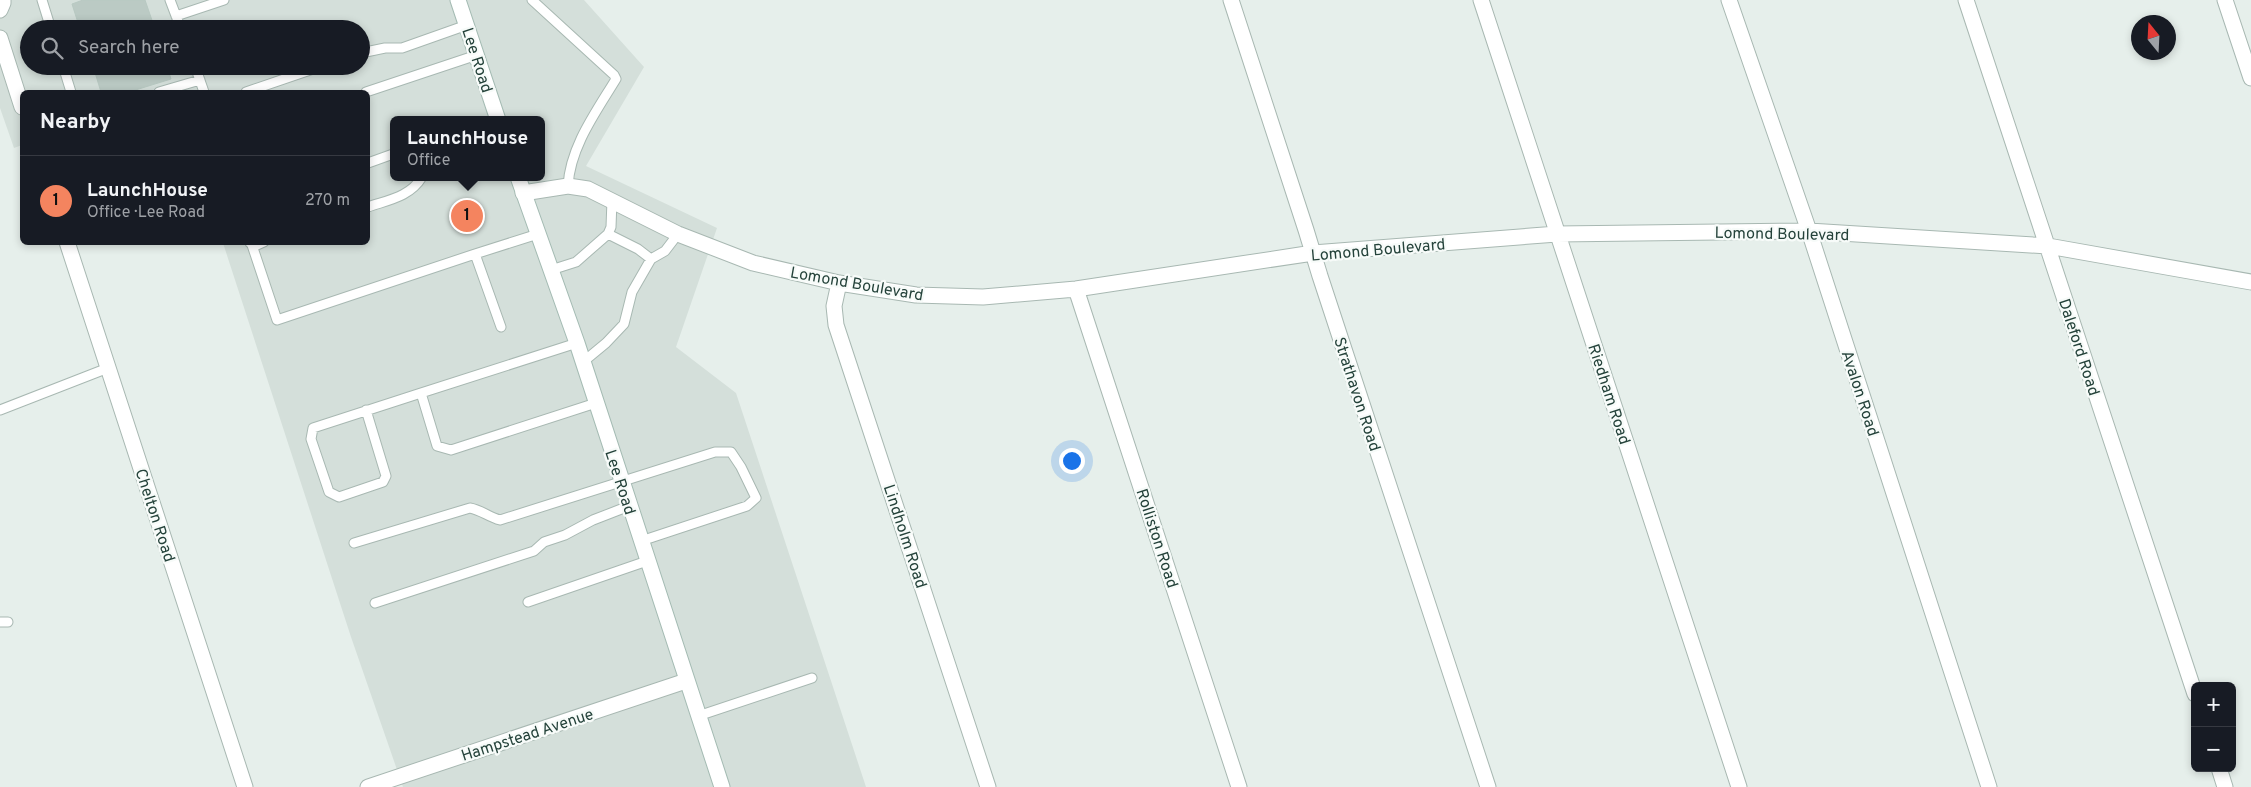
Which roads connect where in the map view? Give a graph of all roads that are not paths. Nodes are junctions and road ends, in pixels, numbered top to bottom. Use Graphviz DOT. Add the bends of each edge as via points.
graph roads {
  1 [pos="2,0"];
  2 [pos="42,0"];
  3 [pos="170,0"];
  4 [pos="223,0"];
  5 [pos="458,0"];
  6 [pos="532,0"];
  7 [pos="1231,0"];
  8 [pos="1481,0"];
  9 [pos="1729,0"];
  10 [pos="1966,0"];
  11 [pos="2225,0"];
  12 [pos="0,10"];
  13 [pos="176,16"];
  14 [pos="48,20"];
  15 [pos="178,20"];
  16 [pos="467,25"];
  17 [pos="0,38"];
  18 [pos="370,51"];
  19 [pos="477,55"];
  20 [pos="66,75"];
  21 [pos="198,75"];
  22 [pos="296,75"];
  23 [pos="2251,78"];
  24 [pos="200,80"];
  25 [pos="70,90"];
  26 [pos="166,90"];
  27 [pos="203,90"];
  28 [pos="252,90"];
  29 [pos="370,91"];
  30 [pos="20,101"];
  31 [pos="495,116"];
  32 [pos="390,155"];
  33 [pos="370,162"];
  34 [pos="419,181"];
  35 [pos="519,181"];
  36 [pos="568,186"];
  37 [pos="523,193"];
  38 [pos="612,200"];
  39 [pos="370,206"];
  40 [pos="1809,231"];
  41 [pos="538,234"];
  42 [pos="608,234"];
  43 [pos="678,234"];
  44 [pos="1557,234"];
  45 [pos="68,245"];
  46 [pos="251,245"];
  47 [pos="2048,246"];
  48 [pos="476,254"];
  49 [pos="1313,254"];
  50 [pos="650,259"];
  51 [pos="551,270"];
  52 [pos="2251,282"];
  53 [pos="839,283"];
  54 [pos="1076,289"];
  55 [pos="501,327"];
  56 [pos="577,344"];
  57 [pos="582,362"];
  58 [pos="108,368"];
  59 [pos="421,393"];
  60 [pos="596,403"];
  61 [pos="0,410"];
  62 [pos="366,410"];
  63 [pos="622,482"];
  64 [pos="629,506"];
  65 [pos="641,541"];
  66 [pos="354,543"];
  67 [pos="647,561"];
  68 [pos="528,602"];
  69 [pos="375,603"];
  70 [pos="812,678"];
  71 [pos="686,681"];
  72 [pos="2191,682"];
  73 [pos="698,716"];
  74 [pos="2220,772"];
  75 [pos="245,787"];
  76 [pos="368,787"];
  77 [pos="722,787"];
  78 [pos="988,787"];
  79 [pos="1239,787"];
  80 [pos="1488,787"];
  81 [pos="1739,787"];
  82 [pos="1989,787"];
  83 [pos="2225,787"];
  1 -- 12 [label="street"];
  2 -- 14 [label="lane"];
  3 -- 13 [label="lane"];
  4 -- 13 [label="lane"];
  5 -- 16 [label="street, Lee Road"];
  6 -- 36 [label="lane" via="616,79 586,129 569,168"];
  7 -- 49 [label="street, Strathavon Road"];
  8 -- 44 [label="street, Riedham Road"];
  9 -- 40 [label="street, Avalon Road"];
  10 -- 47 [label="street, Daleford Road"];
  11 -- 23 [label="street"];
  13 -- 15 [label="lane"];
  16 -- 18 [label="lane" via="402,48"];
  16 -- 19 [label="street, Lee Road"];
  17 -- 30 [label="street"];
  19 -- 29 [label="lane"];
  19 -- 31 [label="street, Lee Road"];
  20 -- 25 [label="lane"];
  21 -- 24 [label="lane"];
  22 -- 28 [label="lane"];
  24 -- 26 [label="lane"];
  24 -- 27 [label="lane"];
  32 -- 33 [label="lane"];
  34 -- 39 [label="lane" via="409,193"];
  35 -- 37 [label="street, Lee Road"];
  36 -- 37 [label="street, Lomond Boulevard"];
  36 -- 38 [label="street, Lomond Boulevard" via="588,189"];
  37 -- 41 [label="street, Lee Road"];
  38 -- 42 [label="lane"];
  38 -- 43 [label="street, Lomond Boulevard"];
  40 -- 44 [label="street, Lomond Boulevard"];
  40 -- 47 [label="street, Lomond Boulevard"];
  40 -- 82 [label="street, Avalon Road"];
  41 -- 48 [label="lane"];
  41 -- 51 [label="street, Lee Road"];
  42 -- 50 [label="lane"];
  42 -- 51 [label="lane" via="576,262"];
  43 -- 50 [label="lane" via="665,251"];
  43 -- 53 [label="street, Lomond Boulevard" via="753,263"];
  44 -- 49 [label="street, Lomond Boulevard"];
  44 -- 81 [label="street, Riedham Road"];
  45 -- 58 [label="street, Chelton Road"];
  46 -- 48 [label="lane" via="277,320"];
  47 -- 52 [label="street, Lomond Boulevard"];
  47 -- 72 [label="street, Daleford Road"];
  48 -- 55 [label="lane"];
  49 -- 54 [label="street, Lomond Boulevard"];
  49 -- 80 [label="street, Strathavon Road"];
  50 -- 57 [label="lane" via="632,292 624,324"];
  51 -- 56 [label="street, Lee Road"];
  53 -- 54 [label="street, Lomond Boulevard" via="916,295 983,297"];
  53 -- 78 [label="street, Lindholm Road" via="834,306 836,325"];
  54 -- 79 [label="street, Rolliston Road"];
  56 -- 57 [label="street, Lee Road"];
  56 -- 59 [label="lane"];
  57 -- 60 [label="street, Lee Road"];
  58 -- 61 [label="lane"];
  58 -- 75 [label="street, Chelton Road"];
  59 -- 60 [label="lane" via="437,446 451,450"];
  59 -- 62 [label="lane"];
  60 -- 63 [label="street, Lee Road"];
  62 -- 62 [label="lane" via="314,428 311,438 328,492 339,497 383,482 386,476"];
  63 -- 64 [label="street, Lee Road"];
  63 -- 65 [label="lane" via="715,452 730,452 756,498 748,506"];
  63 -- 66 [label="lane" via="500,520 470,508"];
  64 -- 65 [label="street, Lee Road"];
  64 -- 69 [label="lane" via="544,542 534,551"];
  65 -- 67 [label="street, Lee Road"];
  67 -- 68 [label="lane"];
  67 -- 71 [label="street, Lee Road"];
  70 -- 73 [label="lane"];
  71 -- 73 [label="street, Lee Road"];
  71 -- 76 [label="street, Hampstead Avenue"];
  73 -- 77 [label="street, Lee Road"];
  74 -- 83 [label="street"];
}
